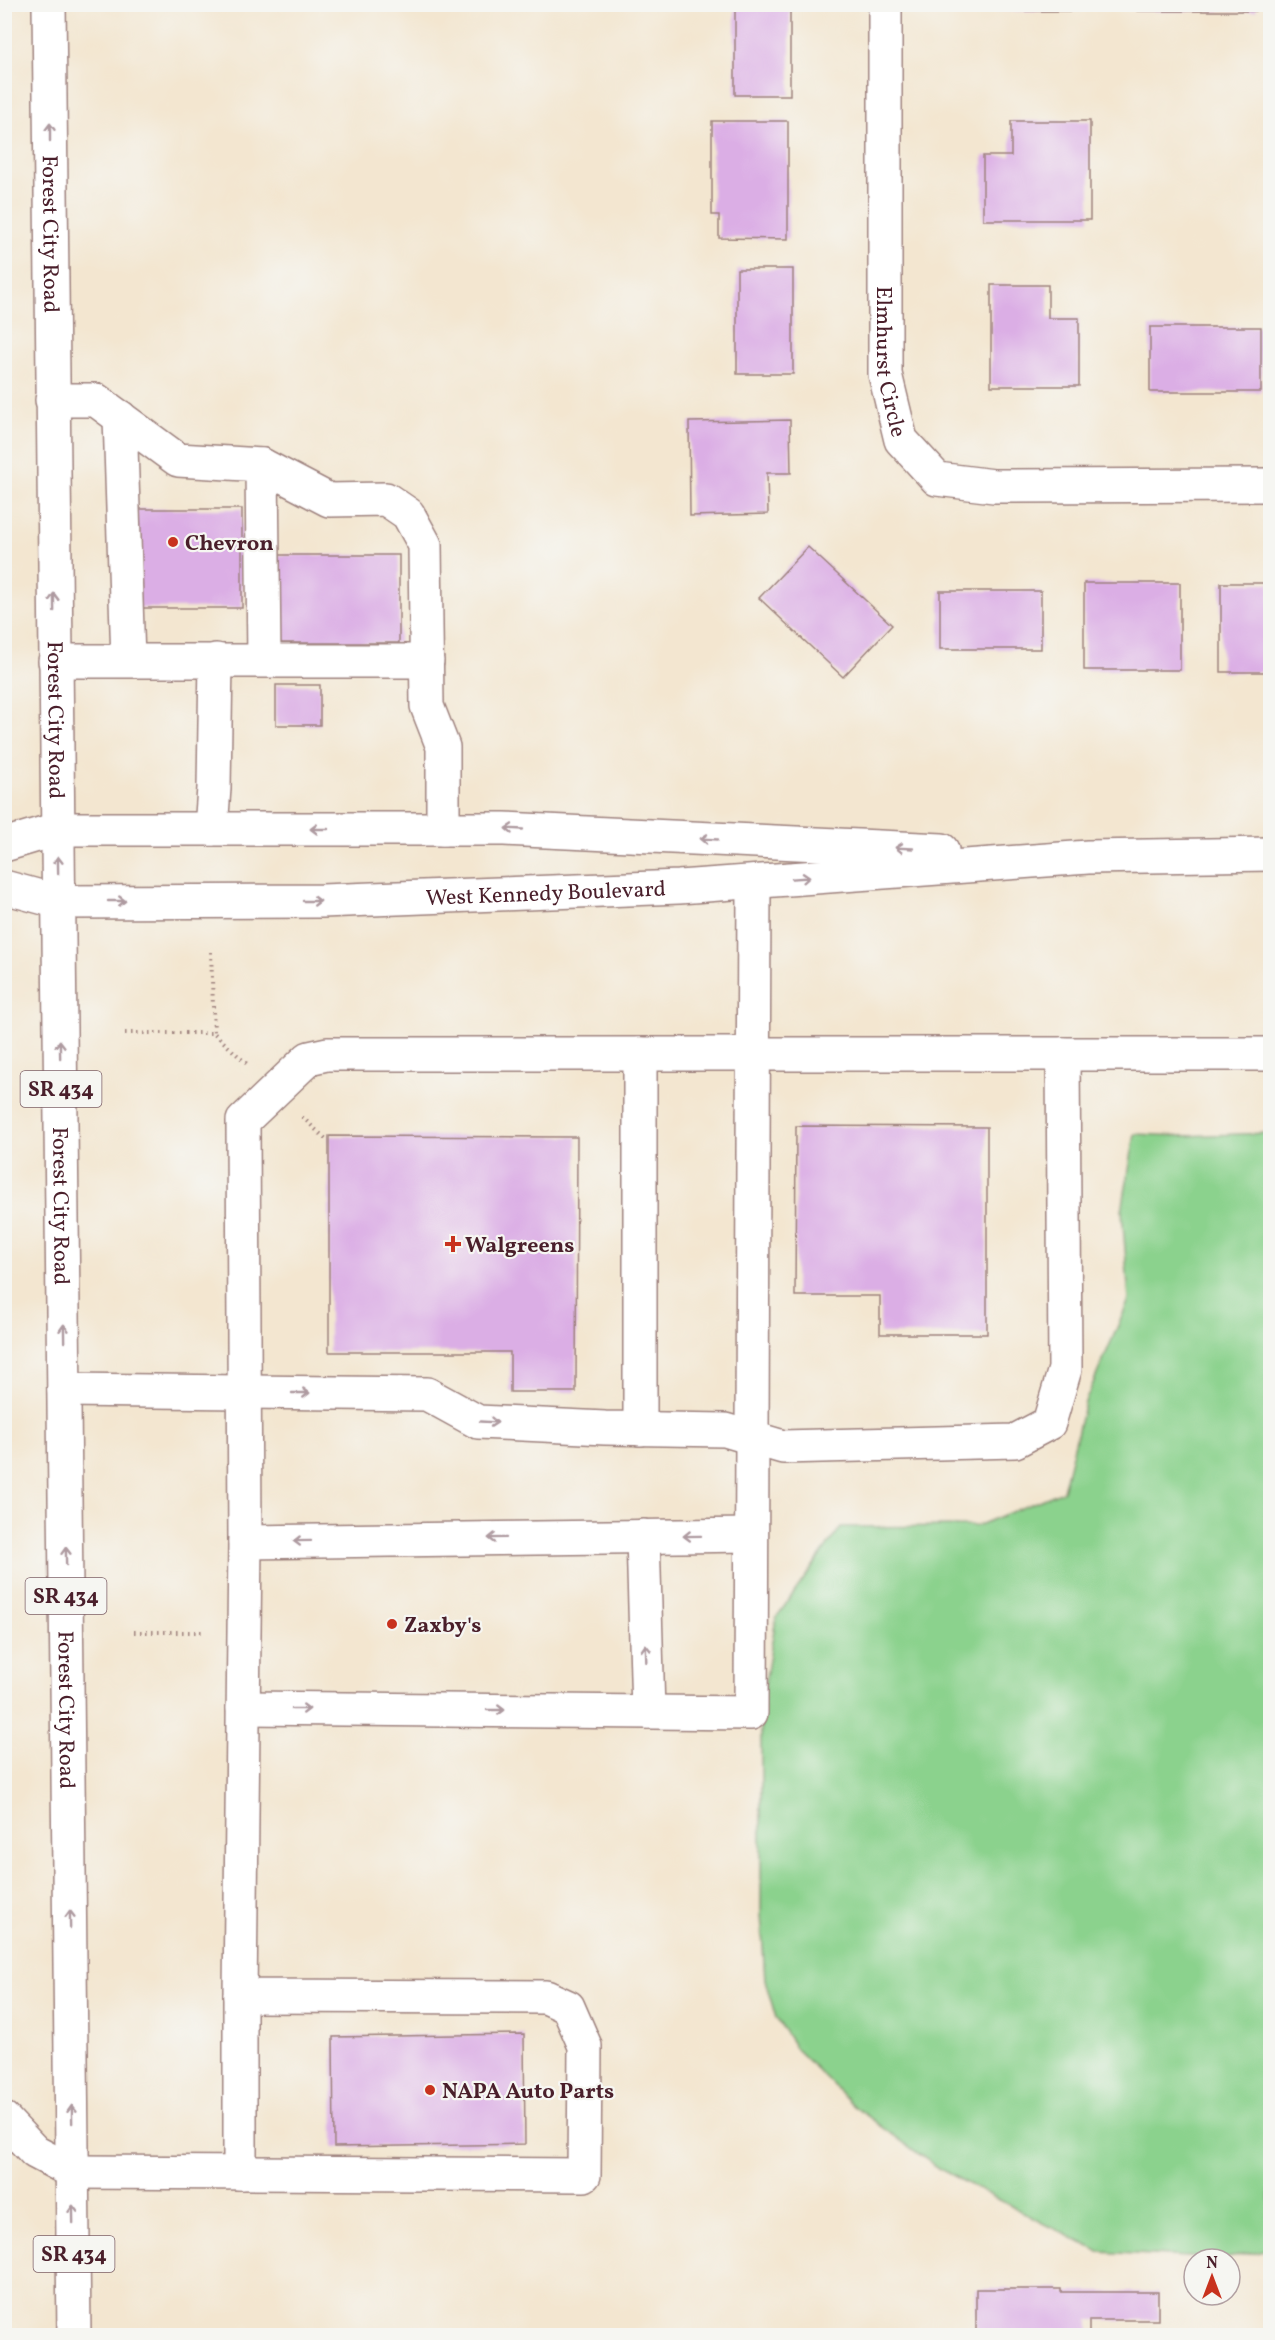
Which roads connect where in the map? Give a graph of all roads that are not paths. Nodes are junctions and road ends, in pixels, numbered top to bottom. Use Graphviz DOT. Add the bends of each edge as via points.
graph roads {
  1 [pos="49,4"];
  2 [pos="885,4"];
  3 [pos="52,400"];
  4 [pos="120,417"];
  5 [pos="262,465"];
  6 [pos="1270,485"];
  7 [pos="128,660"];
  8 [pos="216,660"];
  9 [pos="264,660"];
  10 [pos="55,661"];
  11 [pos="427,661"];
  12 [pos="57,829"];
  13 [pos="211,830"];
  14 [pos="443,830"];
  15 [pos="4,845"];
  16 [pos="1270,854"];
  17 [pos="1088,857"];
  18 [pos="754,882"];
  19 [pos="4,887"];
  20 [pos="59,902"];
  21 [pos="640,1054"];
  22 [pos="753,1054"];
  23 [pos="1063,1054"];
  24 [pos="1270,1054"];
  25 [pos="64,1390"];
  26 [pos="243,1393"];
  27 [pos="640,1429"];
  28 [pos="753,1438"];
  29 [pos="750,1535"];
  30 [pos="643,1536"];
  31 [pos="245,1542"];
  32 [pos="243,1708"];
  33 [pos="648,1712"];
  34 [pos="240,1996"];
  35 [pos="4,2119"];
  36 [pos="73,2172"];
  37 [pos="240,2173"];
  38 [pos="74,2336"];
  3 -- 1 [label="main road, Forest City Road / SR 434, one-way"];
  2 -- 6 [label="main road, Elmhurst Circle" via="885,374 901,440 937,480 982,485"];
  3 -- 4 [label="main road" via="96,400"];
  10 -- 3 [label="main road, Forest City Road / SR 434, one-way"];
  4 -- 5 [label="main road" via="178,460"];
  4 -- 7 [label="main road"];
  5 -- 9 [label="main road"];
  5 -- 11 [label="main road" via="329,500 386,499 408,514 425,545"];
  7 -- 8 [label="main road"];
  7 -- 10 [label="main road"];
  8 -- 9 [label="main road"];
  8 -- 13 [label="main road"];
  9 -- 11 [label="main road"];
  10 -- 12 [label="main road, Forest City Road / SR 434"];
  11 -- 14 [label="main road" via="427,706 443,747"];
  12 -- 13 [label="main road, West Kennedy Boulevard"];
  12 -- 15 [label="main road, West Kennedy Boulevard"];
  20 -- 12 [label="main road, Forest City Road / SR 434, one-way"];
  14 -- 13 [label="main road, West Kennedy Boulevard, one-way"];
  17 -- 14 [label="main road, West Kennedy Boulevard, one-way" via="504,829"];
  16 -- 17 [label="main road, West Kennedy Boulevard"];
  18 -- 17 [label="main road, West Kennedy Boulevard, one-way"];
  20 -- 18 [label="main road, West Kennedy Boulevard, one-way" via="322,901"];
  18 -- 22 [label="main road"];
  19 -- 20 [label="main road, West Kennedy Boulevard"];
  25 -- 20 [label="main road, Forest City Road / SR 434, one-way"];
  21 -- 22 [label="main road"];
  21 -- 26 [label="main road" via="327,1054 309,1058 243,1121"];
  21 -- 27 [label="main road"];
  22 -- 23 [label="main road"];
  22 -- 28 [label="main road"];
  23 -- 24 [label="main road"];
  23 -- 28 [label="main road" via="1065,1369 1049,1422 1015,1441 783,1447"];
  25 -- 26 [label="main road"];
  36 -- 25 [label="main road, Forest City Road / SR 434, one-way"];
  26 -- 27 [label="main road, one-way" via="427,1394 478,1422"];
  26 -- 31 [label="main road"];
  27 -- 28 [label="main road" via="725,1430"];
  28 -- 29 [label="main road"];
  29 -- 30 [label="main road, one-way"];
  29 -- 33 [label="main road" via="751,1713"];
  30 -- 31 [label="main road, one-way"];
  33 -- 30 [label="main road, one-way"];
  31 -- 32 [label="main road"];
  32 -- 33 [label="main road, one-way"];
  32 -- 34 [label="main road"];
  34 -- 37 [label="main road"];
  34 -- 37 [label="main road" via="546,1997 568,2007 585,2046 584,2175"];
  35 -- 36 [label="main road" via="35,2152"];
  36 -- 37 [label="main road"];
  38 -- 36 [label="main road, Forest City Road / SR 434, one-way"];
}
